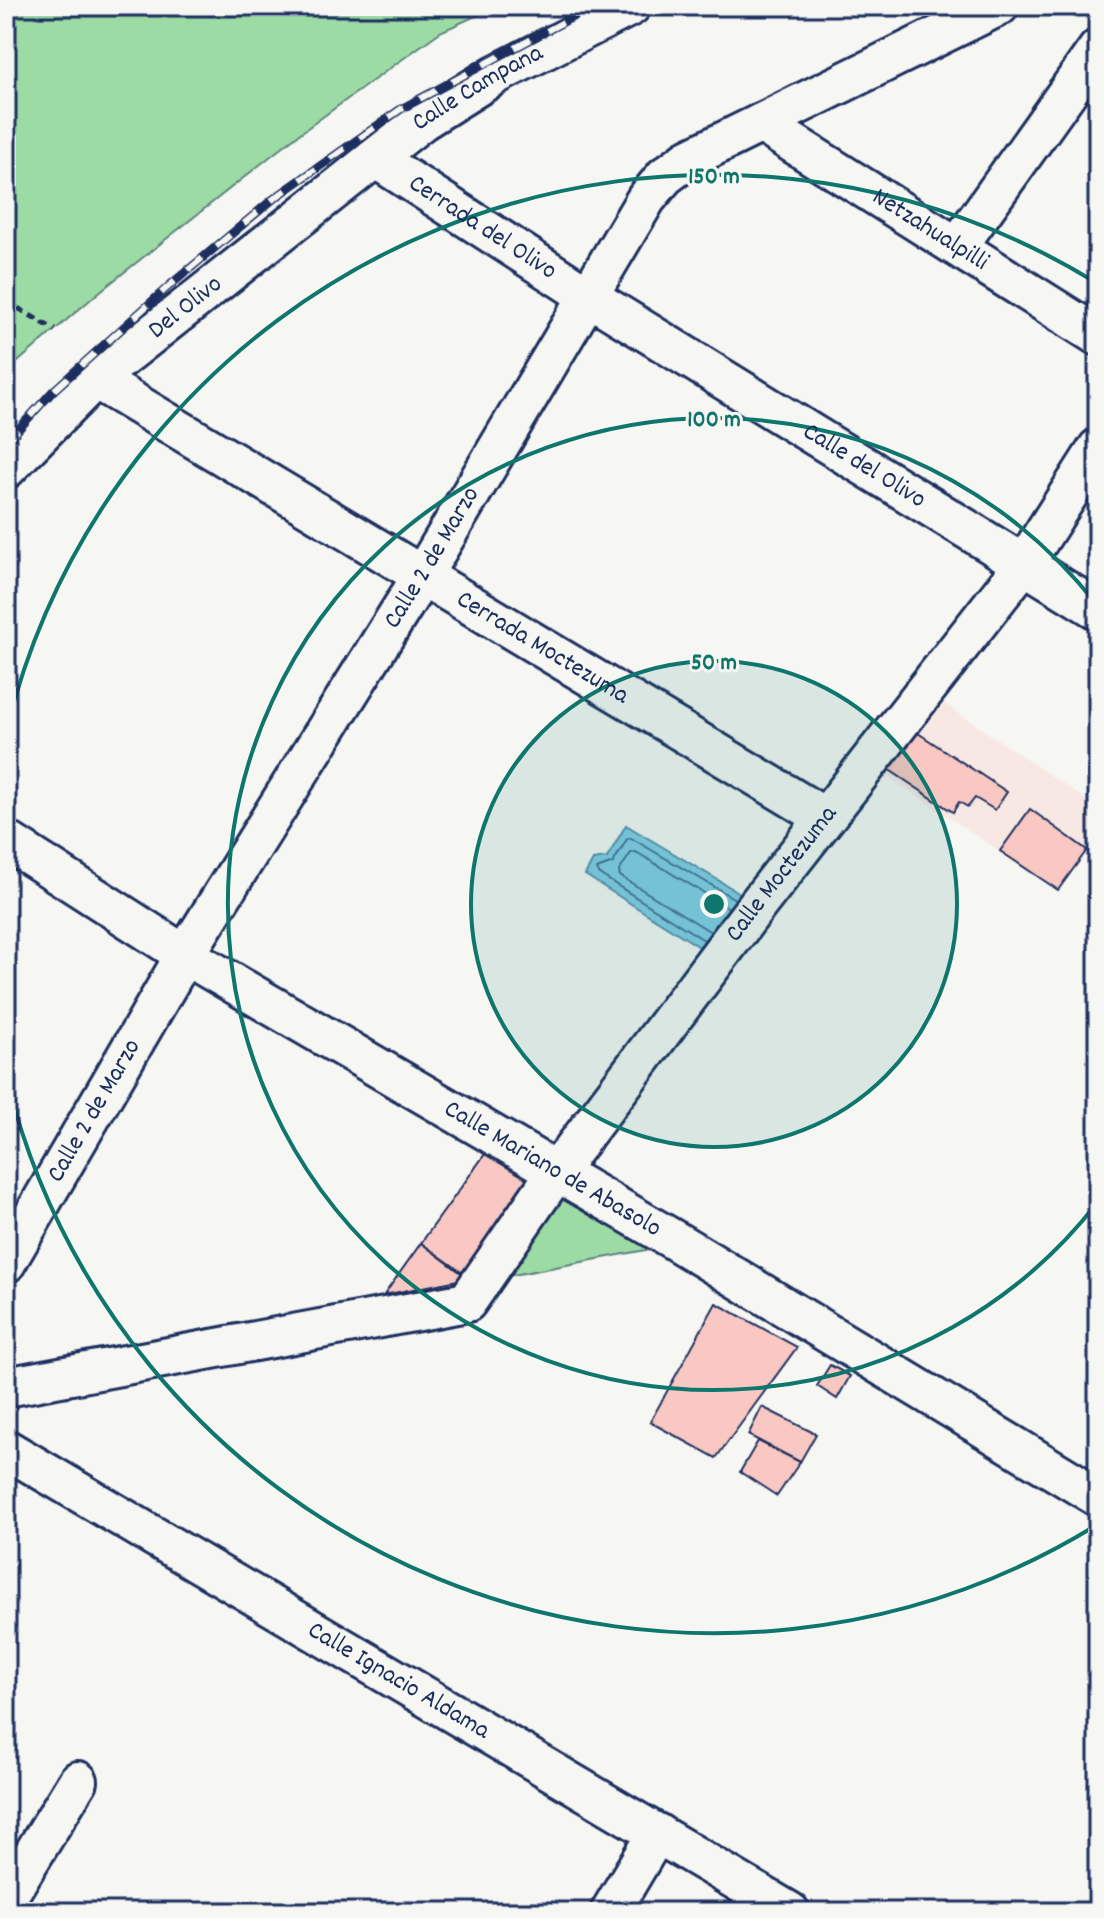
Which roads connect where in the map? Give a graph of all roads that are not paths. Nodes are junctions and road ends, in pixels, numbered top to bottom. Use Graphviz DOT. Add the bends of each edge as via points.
graph roads {
  1 [pos="631,6"];
  2 [pos="999,6"];
  3 [pos="1098,49"];
  4 [pos="761,123"];
  5 [pos="375,158"];
  6 [pos="958,246"];
  7 [pos="588,296"];
  8 [pos="1098,336"];
  9 [pos="95,379"];
  10 [pos="1098,448"];
  11 [pos="6,469"];
  12 [pos="1024,564"];
  13 [pos="422,576"];
  14 [pos="1098,610"];
  15 [pos="824,817"];
  16 [pos="6,840"];
  17 [pos="185,955"];
  18 [pos="557,1171"];
  19 [pos="6,1263"];
  20 [pos="6,1387"];
  21 [pos="6,1449"];
  22 [pos="1098,1497"];
  23 [pos="78,1781"];
  24 [pos="657,1833"];
  25 [pos="6,1899"];
  26 [pos="610,1912"];
  27 [pos="790,1912"];
  1 -- 5 [label="street, Calle Campana" via="497,74"];
  2 -- 4 [label="street, Calle 2 de Marzo"];
  3 -- 6 [label="street"];
  4 -- 6 [label="street, Netzahualpilli"];
  4 -- 7 [label="street, Calle 2 de Marzo" via="665,176"];
  5 -- 7 [label="street, Cerrada del Olivo"];
  5 -- 9 [label="street, Del Olivo"];
  6 -- 8 [label="street, Netzahualpilli"];
  7 -- 12 [label="street, Calle del Olivo"];
  7 -- 13 [label="street, Calle 2 de Marzo"];
  9 -- 11 [label="street, Del Olivo"];
  9 -- 13 [label="street, Cerrada Moctezuma"];
  10 -- 12 [label="street, Calle Moctezuma"];
  12 -- 14 [label="street, Calle del Olivo"];
  12 -- 15 [label="street, Calle Moctezuma"];
  13 -- 15 [label="street, Cerrada Moctezuma"];
  13 -- 17 [label="street, Calle 2 de Marzo"];
  15 -- 18 [label="street, Calle Moctezuma"];
  16 -- 17 [label="street, Calle Mariano de Abasolo"];
  17 -- 18 [label="street, Calle Mariano de Abasolo"];
  17 -- 19 [label="street, Calle 2 de Marzo"];
  18 -- 20 [label="street, Calle Moctezuma" via="467,1302"];
  18 -- 22 [label="street, Calle Mariano de Abasolo"];
  21 -- 24 [label="street, Calle Ignacio Aldama"];
  23 -- 25 [label="street"];
  24 -- 26 [label="street"];
  24 -- 27 [label="street, Calle Ignacio Aldama"];
}
